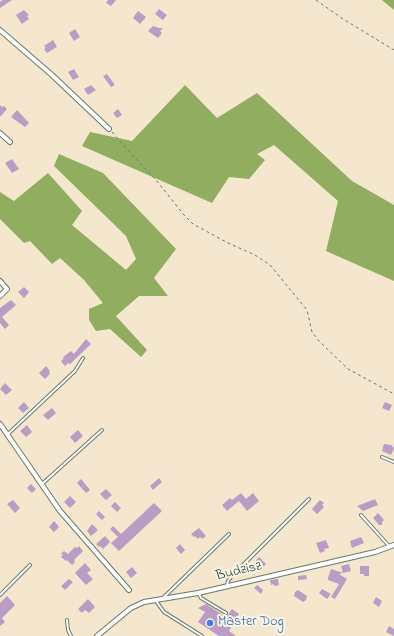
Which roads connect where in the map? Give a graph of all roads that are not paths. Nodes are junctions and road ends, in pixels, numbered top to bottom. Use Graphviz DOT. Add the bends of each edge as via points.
graph roads {
  1 [pos="0,30"];
  2 [pos="108,129"];
  3 [pos="0,133"];
  4 [pos="10,142"];
  5 [pos="0,281"];
  6 [pos="0,296"];
  7 [pos="83,358"];
  8 [pos="0,424"];
  9 [pos="102,430"];
  10 [pos="8,434"];
  11 [pos="382,456"];
  12 [pos="394,462"];
  13 [pos="42,484"];
  14 [pos="309,499"];
  15 [pos="361,515"];
  16 [pos="229,534"];
  17 [pos="392,546"];
  18 [pos="30,565"];
  19 [pos="228,585"];
  20 [pos="129,590"];
  21 [pos="198,592"];
  22 [pos="0,595"];
  23 [pos="162,598"];
  24 [pos="155,600"];
  25 [pos="226,613"];
  26 [pos="67,620"];
  27 [pos="71,636"];
  28 [pos="98,636"];
  29 [pos="202,636"];
  1 -- 2 [label="street"];
  3 -- 4 [label="street"];
  5 -- 6 [label="street" via="7,289"];
  7 -- 10 [label="lane" via="75,371"];
  8 -- 10 [label="street"];
  9 -- 13 [label="lane"];
  10 -- 13 [label="street"];
  11 -- 12 [label="lane"];
  13 -- 20 [label="street" via="60,511"];
  14 -- 19 [label="lane" via="232,576"];
  15 -- 17 [label="lane"];
  16 -- 23 [label="lane"];
  17 -- 19 [label="street, Budzisz"];
  18 -- 22 [label="lane"];
  19 -- 21 [label="street, Budzisz"];
  21 -- 23 [label="street, Budzisz"];
  21 -- 25 [label="lane" via="201,598"];
  23 -- 24 [label="street, Budzisz"];
  24 -- 28 [label="street, Budzisz" via="131,608"];
  24 -- 29 [label="lane" via="164,612"];
  26 -- 27 [label="lane"];
}
